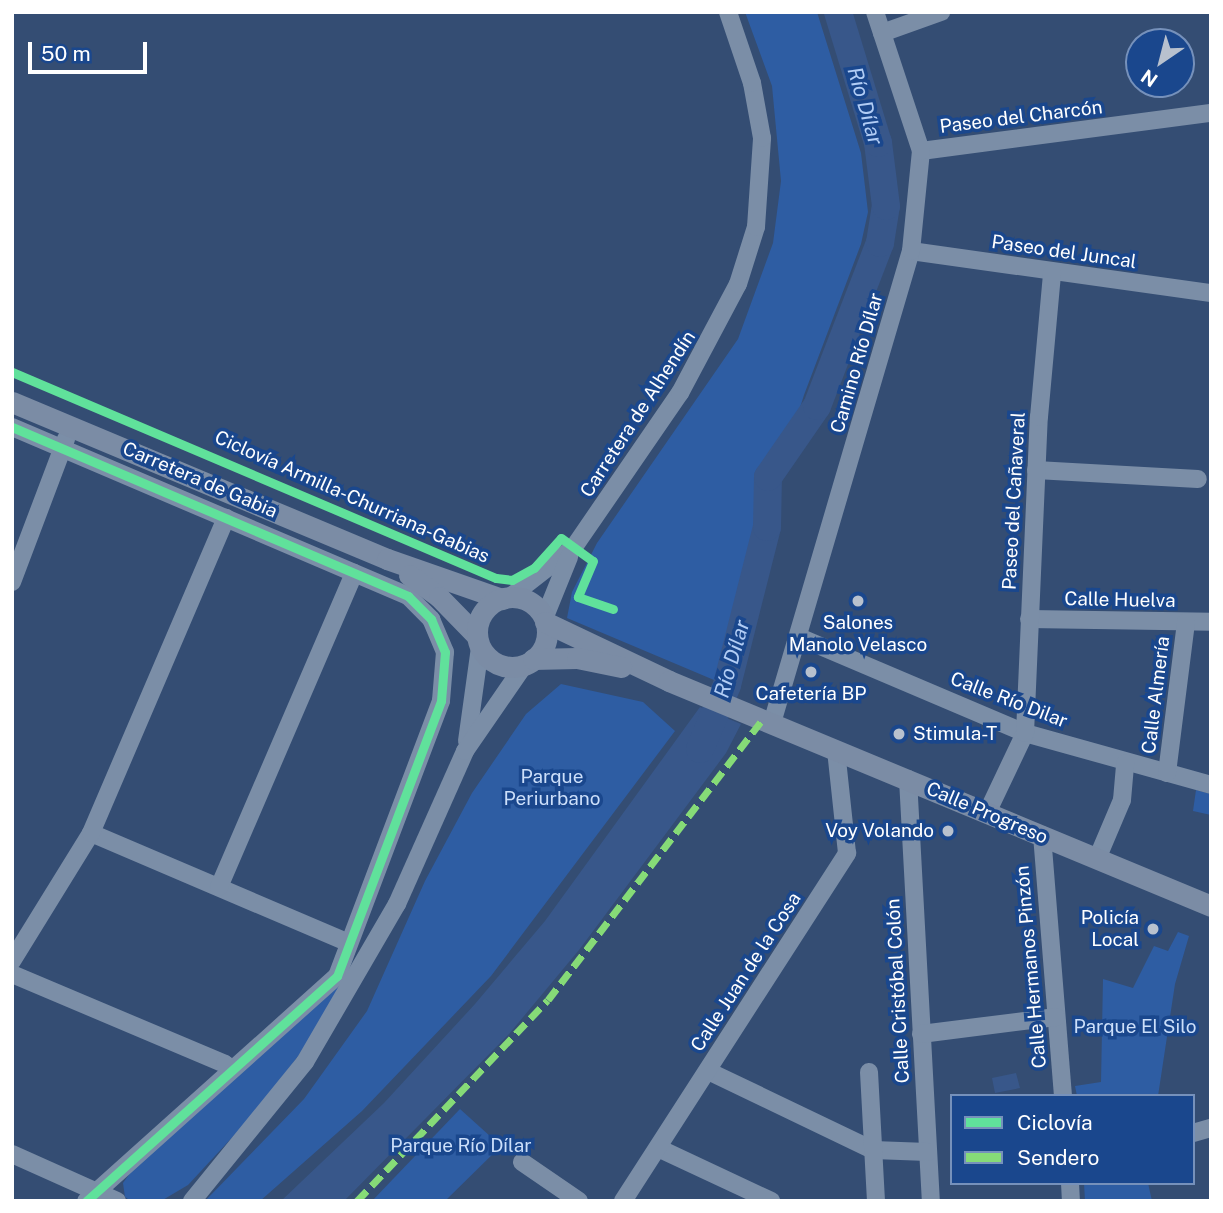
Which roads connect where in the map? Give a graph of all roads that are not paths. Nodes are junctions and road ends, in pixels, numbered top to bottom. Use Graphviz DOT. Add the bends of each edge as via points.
graph roads {
  1 [pos="727,12"];
  2 [pos="875,12"];
  3 [pos="942,12"];
  4 [pos="882,33"];
  5 [pos="1211,113"];
  6 [pos="921,151"];
  7 [pos="911,251"];
  8 [pos="1052,272"];
  9 [pos="1211,293"];
  10 [pos="12,402"];
  11 [pos="72,426"];
  12 [pos="12,427"];
  13 [pos="62,449"];
  14 [pos="1036,470"];
  15 [pos="1198,479"];
  16 [pos="226,518"];
  17 [pos="572,550"];
  18 [pos="387,559"];
  19 [pos="354,573"];
  20 [pos="12,582"];
  21 [pos="506,598"];
  22 [pos="1029,619"];
  23 [pos="545,621"];
  24 [pos="1186,622"];
  25 [pos="1211,622"];
  26 [pos="799,637"];
  27 [pos="479,641"];
  28 [pos="529,661"];
  29 [pos="669,681"];
  30 [pos="763,719"];
  31 [pos="1025,733"];
  32 [pos="836,750"];
  33 [pos="465,751"];
  34 [pos="1125,763"];
  35 [pos="1167,774"];
  36 [pos="908,779"];
  37 [pos="1211,785"];
  38 [pos="987,813"];
  39 [pos="91,833"];
  40 [pos="1042,835"];
  41 [pos="1097,859"];
  42 [pos="219,887"];
  43 [pos="1211,906"];
  44 [pos="347,942"];
  45 [pos="12,961"];
  46 [pos="12,974"];
  47 [pos="1056,1017"];
  48 [pos="921,1034"];
  49 [pos="230,1070"];
  50 [pos="708,1071"];
  51 [pos="869,1072"];
  52 [pos="1063,1094"];
  53 [pos="658,1148"];
  54 [pos="873,1150"];
  55 [pos="928,1152"];
  56 [pos="12,1154"];
  57 [pos="522,1162"];
  58 [pos="195,1196"];
  59 [pos="94,1198"];
  60 [pos="117,1201"];
  61 [pos="177,1201"];
  62 [pos="579,1201"];
  63 [pos="623,1201"];
  64 [pos="771,1201"];
  65 [pos="876,1201"];
  66 [pos="931,1201"];
  1 -- 17 [label="street, Carretera de Alhendín" via="752,83 762,138 756,227 738,284 713,338"];
  2 -- 4 [label="street, Camino Río Dílar"];
  3 -- 4 [label="street"];
  4 -- 6 [label="street, Camino Río Dílar"];
  5 -- 6 [label="street, Paseo del Charcón"];
  6 -- 7 [label="street, Camino Río Dílar"];
  7 -- 8 [label="street, Paseo del Juncal"];
  7 -- 26 [label="street, Camino Río Dílar"];
  8 -- 9 [label="street, Paseo del Juncal"];
  8 -- 14 [label="street, Paseo del Cañaveral"];
  10 -- 11 [label="main road, Carretera de Gabia"];
  11 -- 13 [label="street"];
  11 -- 18 [label="main road, Carretera de Gabia"];
  12 -- 13 [label="street"];
  13 -- 16 [label="street"];
  13 -- 20 [label="street"];
  14 -- 15 [label="street"];
  14 -- 22 [label="street, Paseo del Cañaveral"];
  16 -- 19 [label="street"];
  16 -- 39 [label="street"];
  17 -- 21 [label="street"];
  17 -- 23 [label="street"];
  18 -- 21 [label="main road, Carretera de Gabia"];
  18 -- 27 [label="main road, Carretera de Gabia" via="439,597"];
  19 -- 42 [label="street"];
  19 -- 44 [label="street" via="421,606 440,635 446,681"];
  21 -- 23 [label="main road" via="528,601"];
  21 -- 27 [label="main road" via="483,612"];
  22 -- 24 [label="street, Calle Huelva"];
  22 -- 31 [label="street, Paseo del Cañaveral"];
  23 -- 28 [label="main road" via="545,643"];
  23 -- 29 [label="main road"];
  24 -- 25 [label="street, Calle Huelva"];
  24 -- 35 [label="street, Calle Almería"];
  26 -- 30 [label="street, Camino Río Dílar"];
  26 -- 31 [label="street, Calle Río Dilar"];
  27 -- 28 [label="main road" via="498,664"];
  27 -- 33 [label="street"];
  28 -- 29 [label="main road" via="607,662"];
  28 -- 33 [label="street"];
  29 -- 30 [label="main road, Calle Progreso"];
  30 -- 32 [label="main road, Calle Progreso"];
  31 -- 34 [label="street, Calle Río Dilar"];
  31 -- 38 [label="street"];
  32 -- 36 [label="main road, Calle Progreso"];
  32 -- 50 [label="street, Calle Juan de la Cosa" via="847,853"];
  33 -- 58 [label="street" via="397,904 351,988 305,1062"];
  34 -- 35 [label="street, Calle Río Dilar"];
  34 -- 41 [label="street" via="1122,800"];
  35 -- 37 [label="street, Calle Río Dilar"];
  36 -- 38 [label="main road, Calle Progreso"];
  36 -- 48 [label="street, Calle Cristóbal Colón"];
  38 -- 40 [label="main road, Calle Progreso"];
  39 -- 42 [label="street"];
  39 -- 45 [label="street"];
  40 -- 41 [label="main road, Calle Progreso"];
  40 -- 47 [label="street, Calle Hermanos Pinzón"];
  41 -- 43 [label="main road, Calle Progreso"];
  42 -- 44 [label="street"];
  44 -- 49 [label="street" via="337,976"];
  46 -- 49 [label="street"];
  47 -- 48 [label="street"];
  47 -- 52 [label="street, Calle Hermanos Pinzón"];
  48 -- 55 [label="street, Calle Cristóbal Colón"];
  49 -- 59 [label="street"];
  50 -- 53 [label="street, Calle Juan de la Cosa"];
  50 -- 54 [label="street"];
  51 -- 54 [label="street"];
  53 -- 63 [label="street, Calle Juan de la Cosa"];
  53 -- 64 [label="street"];
  54 -- 55 [label="street"];
  54 -- 65 [label="street"];
  55 -- 66 [label="street, Calle Cristóbal Colón"];
  56 -- 59 [label="street"];
  57 -- 62 [label="street"];
  58 -- 61 [label="street"];
  59 -- 60 [label="street"];
}
